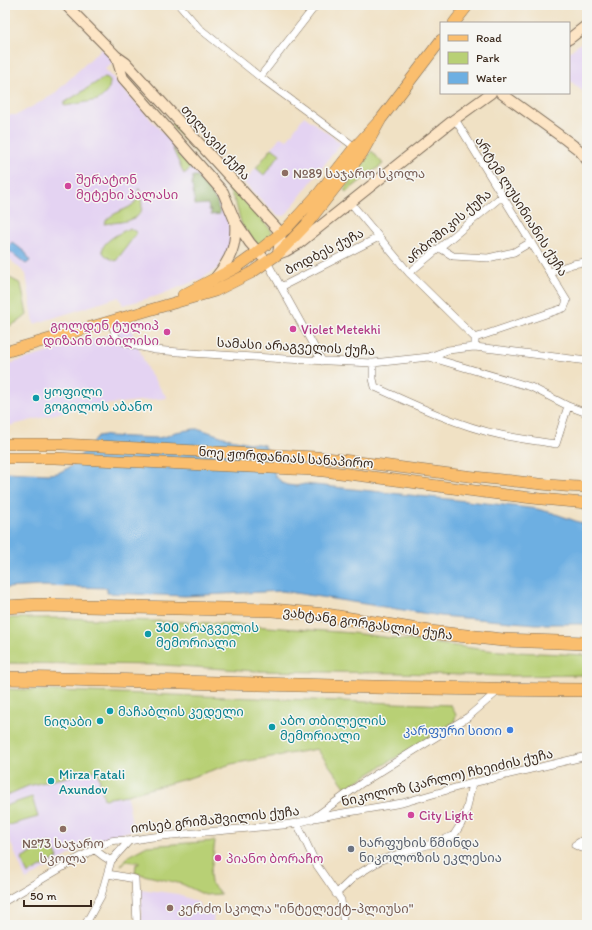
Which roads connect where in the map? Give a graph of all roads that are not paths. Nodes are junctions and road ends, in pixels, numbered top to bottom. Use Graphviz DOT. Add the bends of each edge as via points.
graph roads {
  1 [pos="66,5"];
  2 [pos="179,5"];
  3 [pos="316,5"];
  4 [pos="468,5"];
  5 [pos="455,22"];
  6 [pos="587,25"];
  7 [pos="570,38"];
  8 [pos="440,45"];
  9 [pos="116,56"];
  10 [pos="260,76"];
  11 [pos="490,94"];
  12 [pos="502,94"];
  13 [pos="381,119"];
  14 [pos="455,119"];
  15 [pos="355,148"];
  16 [pos="587,160"];
  17 [pos="502,196"];
  18 [pos="350,202"];
  19 [pos="235,221"];
  20 [pos="281,233"];
  21 [pos="379,237"];
  22 [pos="531,242"];
  23 [pos="440,248"];
  24 [pos="258,252"];
  25 [pos="278,254"];
  26 [pos="268,262"];
  27 [pos="587,265"];
  28 [pos="549,272"];
  29 [pos="410,273"];
  30 [pos="214,279"];
  31 [pos="281,287"];
  32 [pos="151,310"];
  33 [pos="111,321"];
  34 [pos="475,338"];
  35 [pos="474,348"];
  36 [pos="5,352"];
  37 [pos="429,357"];
  38 [pos="322,361"];
  39 [pos="587,362"];
  40 [pos="372,363"];
  41 [pos="568,406"];
  42 [pos="587,413"];
  43 [pos="5,444"];
  44 [pos="5,458"];
  45 [pos="587,487"];
  46 [pos="587,503"];
  47 [pos="5,607"];
  48 [pos="587,643"];
  49 [pos="5,678"];
  50 [pos="499,690"];
  51 [pos="587,690"];
  52 [pos="587,756"];
  53 [pos="472,783"];
  54 [pos="312,819"];
  55 [pos="297,823"];
  56 [pos="587,839"];
  57 [pos="129,841"];
  58 [pos="587,848"];
  59 [pos="95,850"];
  60 [pos="111,861"];
  61 [pos="108,874"];
  62 [pos="336,894"];
  63 [pos="5,901"];
  64 [pos="343,918"];
  65 [pos="85,925"];
  66 [pos="137,925"];
  1 -- 9 [label="street, თელავის ქუჩა"];
  2 -- 10 [label="street" via="199,28"];
  3 -- 10 [label="street"];
  4 -- 5 [label="main road"];
  6 -- 7 [label="street"];
  8 -- 13 [label="main road"];
  9 -- 19 [label="street, თელავის ქუჩა" via="122,78 223,192"];
  9 -- 20 [label="street, თელავის ქუჩა" via="126,63"];
  10 -- 15 [label="street"];
  11 -- 14 [label="street"];
  12 -- 16 [label="street" via="579,150"];
  13 -- 15 [label="main road"];
  13 -- 25 [label="main road" via="362,153 306,225"];
  14 -- 17 [label="street, არტემ ლუსინიანის ქუჩა"];
  14 -- 18 [label="street"];
  15 -- 20 [label="main road" via="319,193"];
  17 -- 22 [label="street, არტემ ლუსინიანის ქუჩა"];
  17 -- 23 [label="street, არბოშიკის ქუჩა"];
  18 -- 21 [label="street"];
  18 -- 25 [label="street" via="298,244"];
  19 -- 24 [label="street, თელავის ქუჩა"];
  19 -- 30 [label="street, თელავის ქუჩა" via="234,248 225,266"];
  20 -- 24 [label="main road"];
  20 -- 25 [label="street"];
  21 -- 29 [label="street"];
  21 -- 31 [label="street, ბოდბეს ქუჩა"];
  22 -- 23 [label="street" via="514,252 488,258 453,256"];
  22 -- 28 [label="street, არტემ ლუსინიანის ქუჩა"];
  23 -- 29 [label="street, არბოშიკის ქუჩა"];
  24 -- 26 [label="street, თელავის ქუჩა"];
  24 -- 30 [label="main road"];
  25 -- 26 [label="main road"];
  26 -- 31 [label="street"];
  26 -- 32 [label="main road" via="215,292"];
  27 -- 28 [label="street" via="584,262 573,264"];
  28 -- 34 [label="street, არტემ ლუსინიანის ქუჩა" via="567,302 564,308"];
  29 -- 34 [label="street"];
  30 -- 32 [label="main road"];
  31 -- 38 [label="street"];
  32 -- 33 [label="main road"];
  33 -- 36 [label="main road"];
  33 -- 38 [label="street, სამასი არაგველის ქუჩა" via="119,340 155,350"];
  34 -- 35 [label="street"];
  35 -- 37 [label="street, სამასი არაგველის ქუჩა" via="448,350"];
  35 -- 39 [label="street, სამასი არაგველის ქუჩა" via="494,348"];
  37 -- 40 [label="street, სამასი არაგველის ქუჩა"];
  37 -- 41 [label="street" via="530,387"];
  38 -- 40 [label="street, სამასი არაგველის ქუჩა"];
  40 -- 41 [label="street" via="375,387 461,424 501,435 556,444"];
  41 -- 42 [label="street"];
  43 -- 45 [label="main road, ნოე ჟორდანიას სანაპირო" via="62,444 316,457 487,479"];
  44 -- 46 [label="main road, ნოე ჟორდანიას სანაპირო" via="275,467 356,474 485,493"];
  47 -- 48 [label="highway, ვახტანგ გორგასლის ქუჩა" via="301,612 430,632 503,640"];
  49 -- 50 [label="highway"];
  50 -- 51 [label="highway"];
  50 -- 54 [label="street, იოსებ გრიშაშვილის ქუჩა" via="468,718 362,783"];
  52 -- 53 [label="street, ნიკოლოზ (კარლო) ჩხეიძის ქუჩა"];
  53 -- 54 [label="street, ნიკოლოზ (კარლო) ჩხეიძის ქუჩა" via="402,803"];
  53 -- 62 [label="street" via="467,808 454,835 381,860 355,876"];
  54 -- 55 [label="street, იოსებ გრიშაშვილის ქუჩა"];
  55 -- 57 [label="street, იოსებ გრიშაშვილის ქუჩა"];
  55 -- 62 [label="street" via="316,864"];
  56 -- 58 [label="street" via="575,845"];
  57 -- 59 [label="street, იოსებ გრიშაშვილის ქუჩა" via="110,841"];
  57 -- 60 [label="street"];
  59 -- 60 [label="street"];
  59 -- 63 [label="street, იოსებ გრიშაშვილის ქუჩა"];
  60 -- 61 [label="street"];
  61 -- 65 [label="street" via="101,896"];
  61 -- 66 [label="street" via="135,879"];
  62 -- 64 [label="street" via="341,900"];
}
